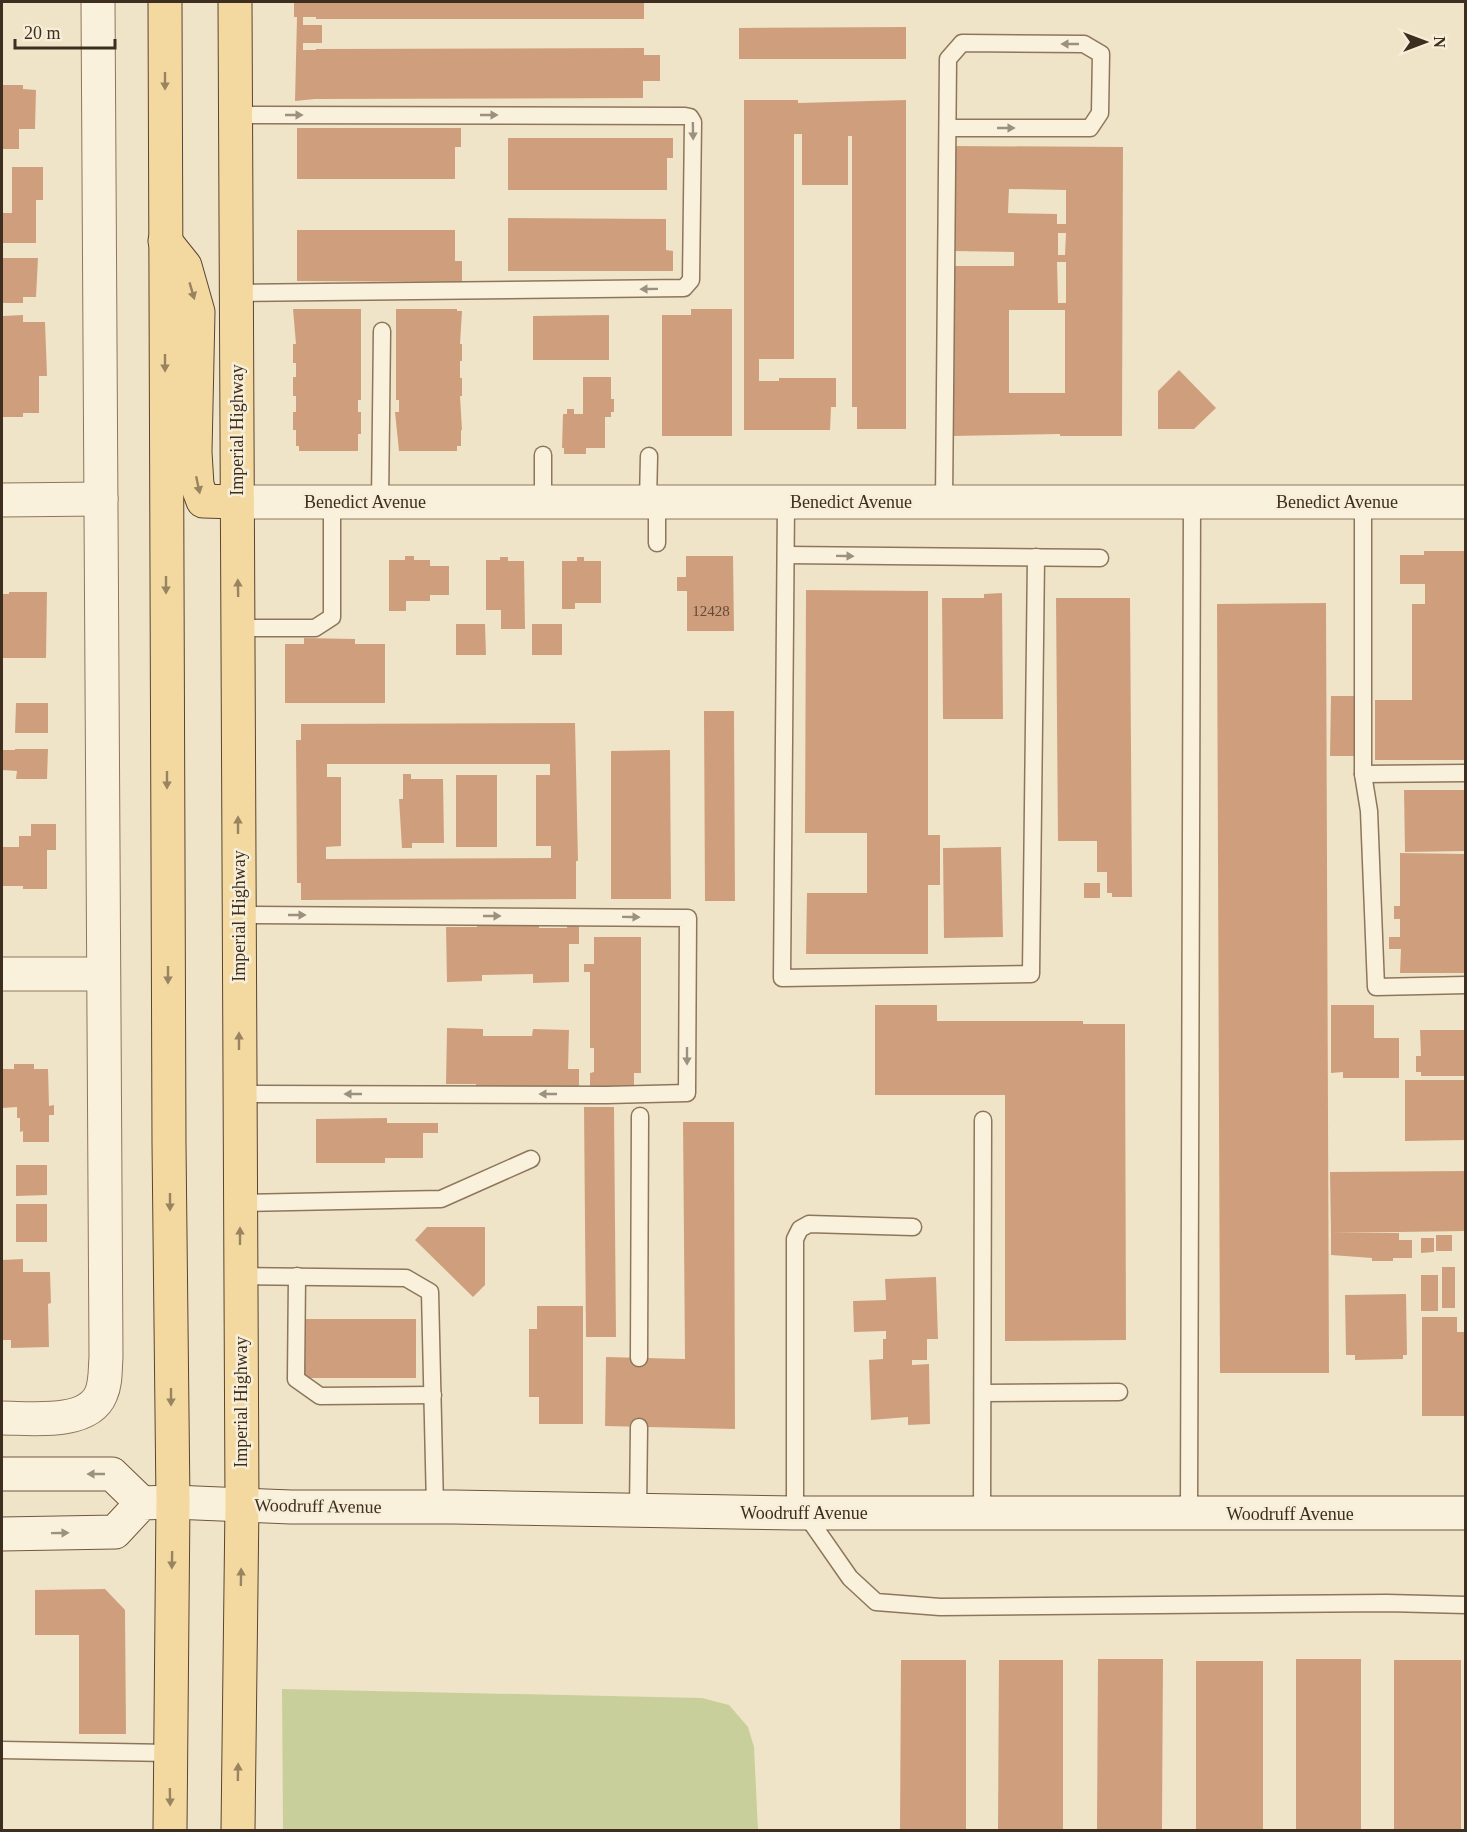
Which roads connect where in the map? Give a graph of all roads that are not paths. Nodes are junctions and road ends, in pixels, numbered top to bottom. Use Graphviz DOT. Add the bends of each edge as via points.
graph roads {
  1 [pos="98,2"];
  2 [pos="165,2"];
  3 [pos="235,2"];
  4 [pos="236,115"];
  5 [pos="948,128"];
  6 [pos="165,241"];
  7 [pos="236,293"];
  8 [pos="382,331"];
  9 [pos="543,455"];
  10 [pos="648,456"];
  11 [pos="101,499"];
  12 [pos="2,500"];
  13 [pos="237,502"];
  14 [pos="332,502"];
  15 [pos="380,502"];
  16 [pos="543,502"];
  17 [pos="652,502"];
  18 [pos="786,502"];
  19 [pos="944,502"];
  20 [pos="1192,502"];
  21 [pos="1362,502"];
  22 [pos="1466,502"];
  23 [pos="657,543"];
  24 [pos="786,555"];
  25 [pos="1036,557"];
  26 [pos="1100,558"];
  27 [pos="238,628"];
  28 [pos="1466,773"];
  29 [pos="1362,774"];
  30 [pos="239,915"];
  31 [pos="2,974"];
  32 [pos="103,974"];
  33 [pos="1466,985"];
  34 [pos="239,1094"];
  35 [pos="640,1116"];
  36 [pos="982,1120"];
  37 [pos="531,1159"];
  38 [pos="240,1203"];
  39 [pos="913,1227"];
  40 [pos="240,1276"];
  41 [pos="297,1276"];
  42 [pos="639,1358"];
  43 [pos="1119,1392"];
  44 [pos="982,1393"];
  45 [pos="433,1395"];
  46 [pos="2,1418"];
  47 [pos="639,1427"];
  48 [pos="2,1474"];
  49 [pos="158,1502"];
  50 [pos="242,1504"];
  51 [pos="435,1507"];
  52 [pos="638,1512"];
  53 [pos="800,1513"];
  54 [pos="982,1513"];
  55 [pos="1466,1513"];
  56 [pos="1189,1514"];
  57 [pos="2,1534"];
  58 [pos="1466,1605"];
  59 [pos="2,1750"];
  60 [pos="169,1753"];
  61 [pos="170,1830"];
  62 [pos="238,1830"];
  1 -- 11 [label="street"];
  2 -- 6 [label="main road, one-way"];
  3 -- 4 [label="main road, Imperial Highway"];
  4 -- 7 [label="main road, Imperial Highway"];
  4 -- 7 [label="lane, one-way" via="684,116 693,122 691,280 684,288"];
  5 -- 5 [label="lane, one-way" via="1090,128 1100,113 1101,54 1084,44 962,44 948,59"];
  5 -- 19 [label="lane"];
  6 -- 13 [label="main road, one-way" via="185,266 198,312 196,485 203,501"];
  6 -- 49 [label="main road, one-way" via="169,1144"];
  7 -- 13 [label="main road, Imperial Highway"];
  8 -- 15 [label="lane"];
  9 -- 16 [label="lane"];
  10 -- 17 [label="lane"];
  11 -- 12 [label="street"];
  11 -- 32 [label="street"];
  13 -- 14 [label="street, Benedict Avenue"];
  27 -- 13 [label="main road, Imperial Highway, one-way"];
  14 -- 15 [label="street, Benedict Avenue"];
  14 -- 27 [label="lane" via="332,617 315,628"];
  15 -- 16 [label="street, Benedict Avenue"];
  16 -- 17 [label="street, Benedict Avenue"];
  17 -- 18 [label="street, Benedict Avenue"];
  17 -- 23 [label="lane"];
  18 -- 19 [label="street, Benedict Avenue"];
  18 -- 24 [label="lane"];
  19 -- 20 [label="street, Benedict Avenue"];
  20 -- 21 [label="street, Benedict Avenue"];
  20 -- 56 [label="lane"];
  21 -- 22 [label="street, Benedict Avenue"];
  21 -- 29 [label="lane"];
  24 -- 25 [label="lane, one-way"];
  24 -- 25 [label="lane" via="782,978 1031,974"];
  25 -- 26 [label="lane"];
  30 -- 27 [label="main road, Imperial Highway, one-way"];
  28 -- 29 [label="lane"];
  29 -- 33 [label="lane" via="1369,811 1376,987"];
  34 -- 30 [label="main road, Imperial Highway, one-way"];
  30 -- 34 [label="lane, one-way" via="688,918 687,1093"];
  31 -- 32 [label="street"];
  32 -- 46 [label="street" via="104,1387 84,1413"];
  34 -- 38 [label="main road, Imperial Highway"];
  35 -- 42 [label="lane"];
  36 -- 44 [label="lane"];
  37 -- 38 [label="lane" via="441,1199"];
  40 -- 38 [label="main road, Imperial Highway, one-way"];
  39 -- 53 [label="lane" via="809,1224 800,1229 795,1239"];
  40 -- 41 [label="lane"];
  40 -- 50 [label="main road, Imperial Highway"];
  41 -- 45 [label="lane" via="406,1278 430,1292"];
  41 -- 45 [label="lane" via="296,1378 320,1396"];
  43 -- 44 [label="lane"];
  44 -- 54 [label="lane"];
  45 -- 51 [label="lane"];
  47 -- 52 [label="lane"];
  49 -- 48 [label="street, one-way" via="112,1474"];
  49 -- 50 [label="street, Woodruff Avenue"];
  57 -- 49 [label="street, one-way" via="115,1532"];
  49 -- 60 [label="main road, one-way"];
  50 -- 51 [label="street, Woodruff Avenue"];
  62 -- 50 [label="main road, Imperial Highway, one-way"];
  51 -- 52 [label="street, Woodruff Avenue"];
  52 -- 53 [label="street, Woodruff Avenue"];
  53 -- 54 [label="street, Woodruff Avenue"];
  53 -- 58 [label="lane" via="850,1578 876,1602 940,1607"];
  54 -- 56 [label="street, Woodruff Avenue"];
  55 -- 56 [label="street, Woodruff Avenue"];
  59 -- 60 [label="lane"];
  60 -- 61 [label="main road, one-way"];
}
